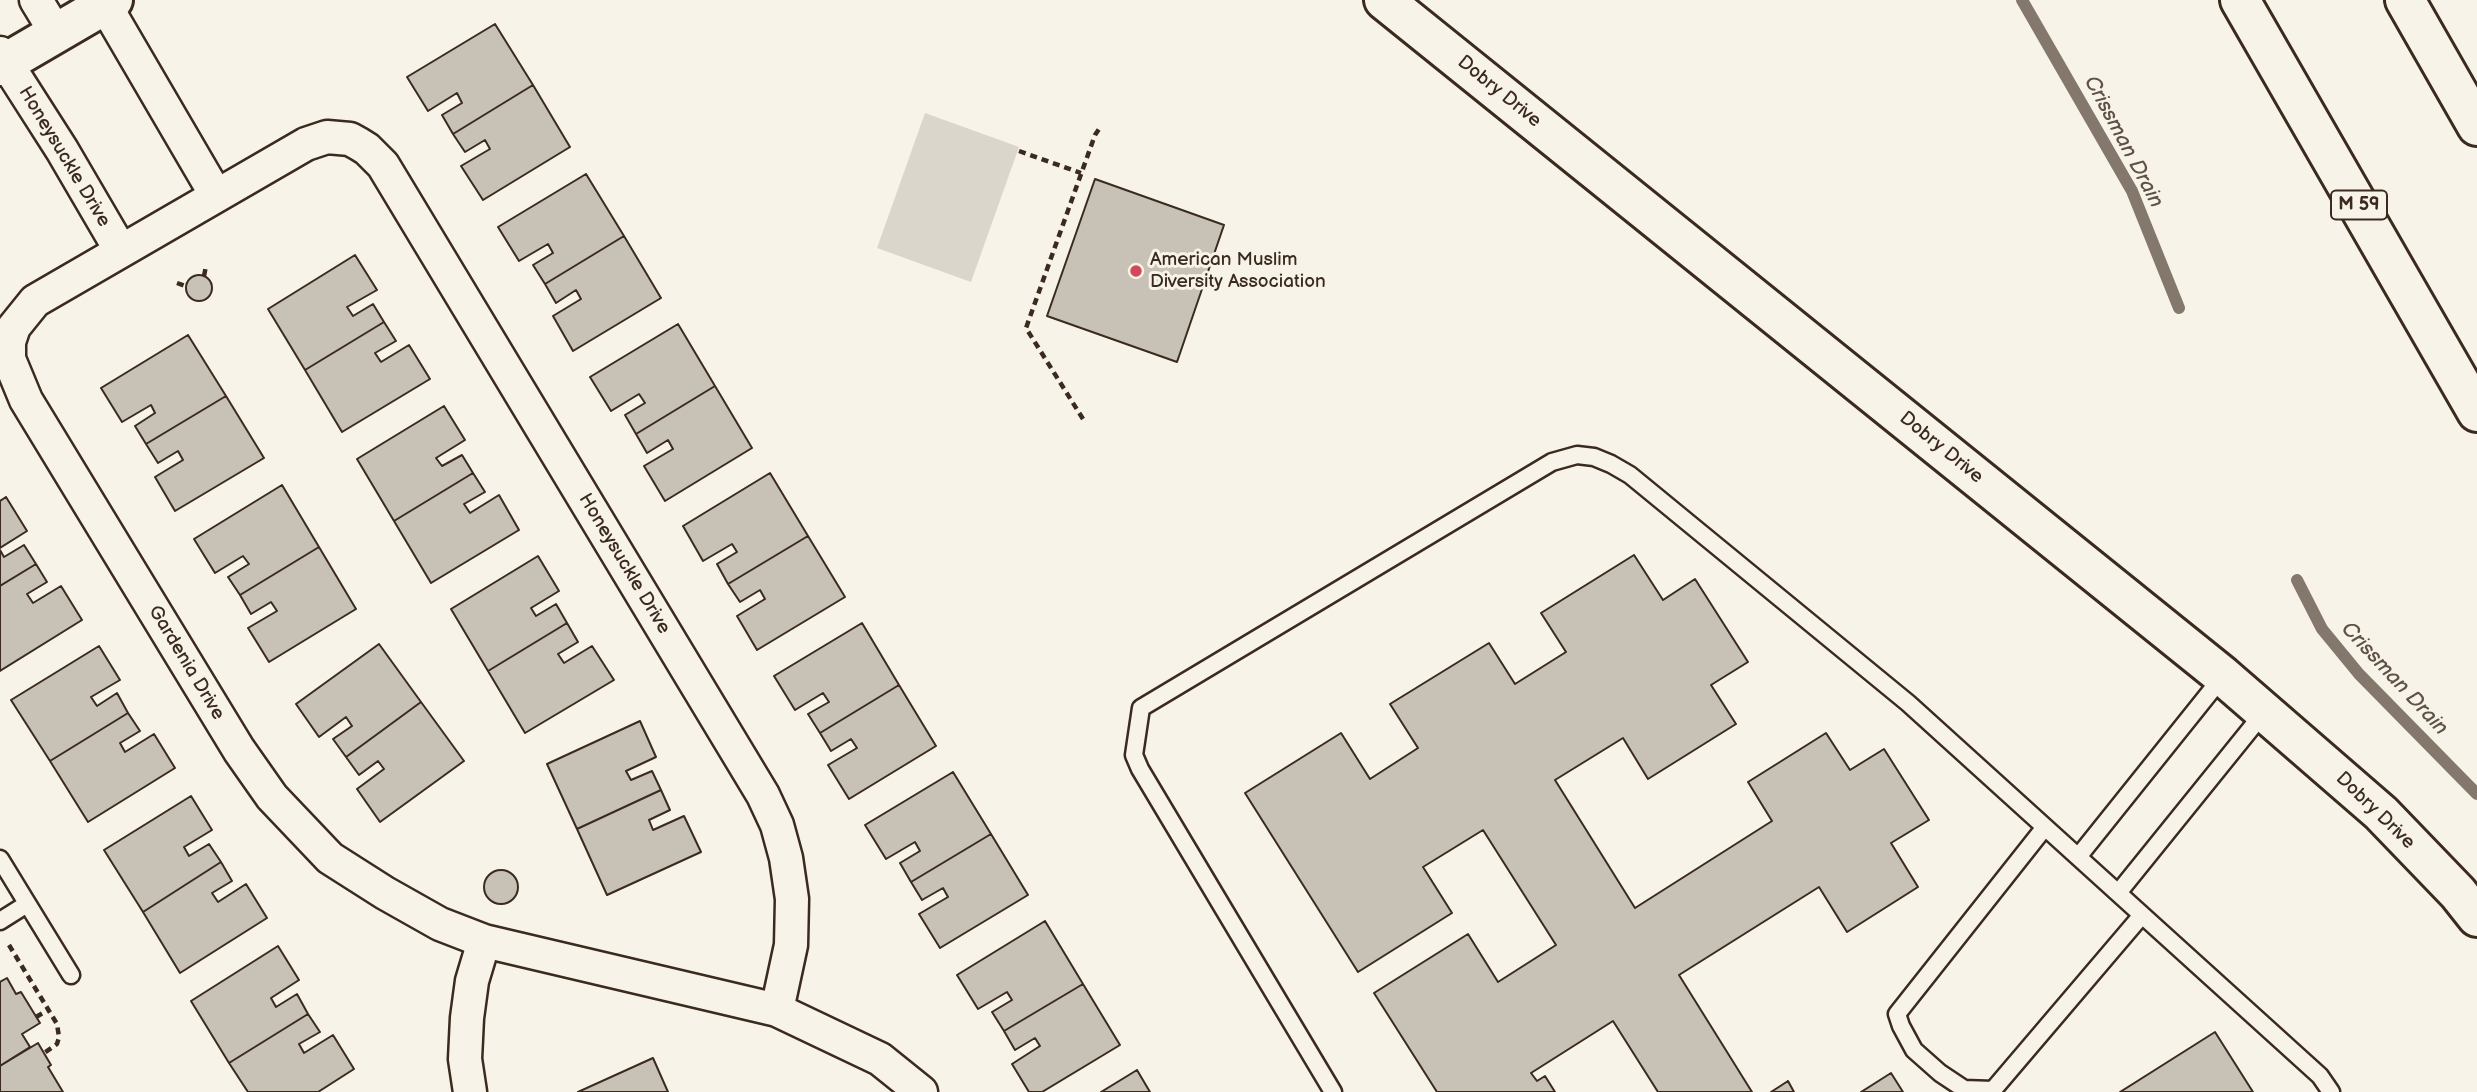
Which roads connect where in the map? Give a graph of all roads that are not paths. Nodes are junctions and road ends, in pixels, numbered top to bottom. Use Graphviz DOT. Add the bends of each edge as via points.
graph roads {
  1 [pos="36,0"];
  2 [pos="1384,0"];
  3 [pos="2240,0"];
  4 [pos="2405,0"];
  5 [pos="109,2"];
  6 [pos="56,33"];
  7 [pos="2,60"];
  8 [pos="2477,126"];
  9 [pos="216,195"];
  10 [pos="168,223"];
  11 [pos="121,251"];
  12 [pos="2477,412"];
  13 [pos="2223,676"];
  14 [pos="2265,711"];
  15 [pos="2045,827"];
  16 [pos="2078,857"];
  17 [pos="0,859"];
  18 [pos="2118,893"];
  19 [pos="27,904"];
  20 [pos="2142,915"];
  21 [pos="2477,917"];
  22 [pos="0,921"];
  23 [pos="484,941"];
  24 [pos="71,975"];
  25 [pos="777,1010"];
  26 [pos="470,1092"];
  27 [pos="922,1092"];
  28 [pos="1332,1092"];
  29 [pos="2331,1092"];
  1 -- 6 [label="street"];
  2 -- 13 [label="main road, Dobry Drive"];
  3 -- 12 [label="main road, M 59"];
  4 -- 8 [label="main road"];
  5 -- 6 [label="main road"];
  5 -- 9 [label="street"];
  6 -- 7 [label="main road"];
  7 -- 11 [label="street, Honeysuckle Drive"];
  9 -- 10 [label="street, Honeysuckle Drive"];
  9 -- 25 [label="street, Honeysuckle Drive" via="306,144 327,137 350,139 383,165 747,766 777,825 792,899 791,945"];
  10 -- 11 [label="street, Gardenia Drive"];
  11 -- 23 [label="street, Gardenia Drive" via="35,301 14,327 9,359 26,400 272,797 330,858 429,918"];
  13 -- 14 [label="main road, Dobry Drive"];
  13 -- 16 [label="lane"];
  14 -- 18 [label="lane"];
  14 -- 21 [label="main road, Dobry Drive" via="2381,813"];
  15 -- 16 [label="lane"];
  15 -- 20 [label="lane" via="1897,1014 1914,1050 1964,1089 1993,1090"];
  15 -- 28 [label="lane" via="1908,702 1630,475 1594,457 1564,458 1141,708 1134,755 1140,769"];
  16 -- 18 [label="lane"];
  17 -- 19 [label="lane"];
  18 -- 20 [label="lane"];
  19 -- 22 [label="lane"];
  19 -- 24 [label="lane"];
  20 -- 29 [label="lane"];
  23 -- 25 [label="street, Gardenia Drive"];
  23 -- 26 [label="street" via="467,1018 465,1059"];
  25 -- 27 [label="street" via="880,1059"];
}
